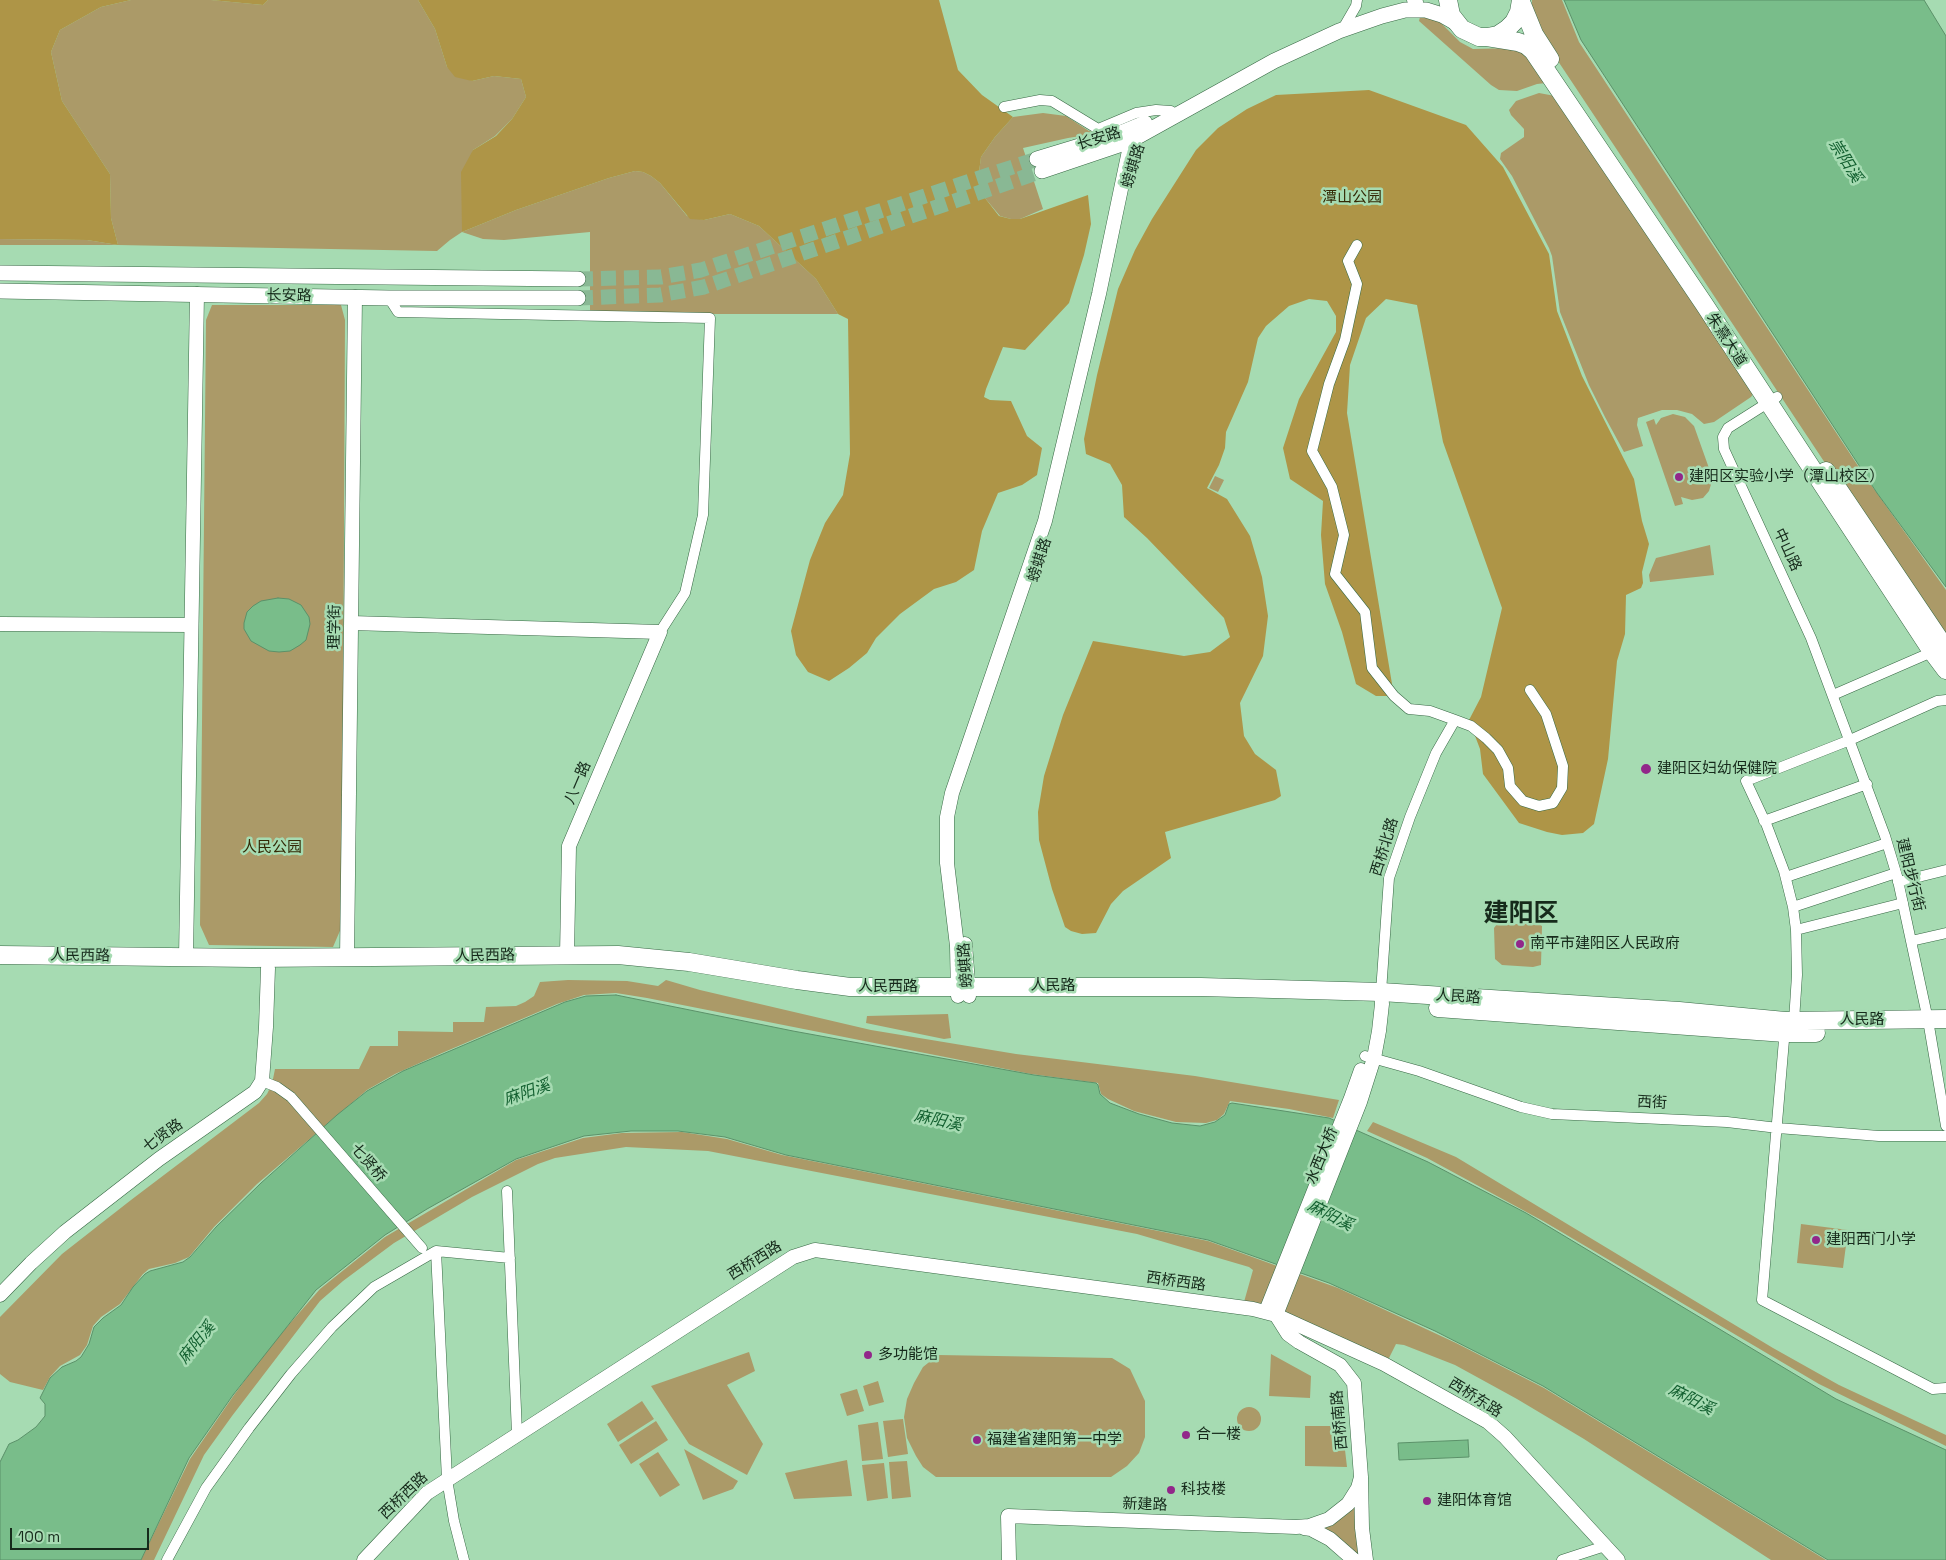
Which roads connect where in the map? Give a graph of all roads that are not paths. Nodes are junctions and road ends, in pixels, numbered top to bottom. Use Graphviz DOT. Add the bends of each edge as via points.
graph roads {
  1 [pos="1357,0"];
  2 [pos="1448,0"];
  3 [pos="1418,1"];
  4 [pos="1521,1"];
  5 [pos="1381,14"];
  6 [pos="1456,23"];
  7 [pos="1345,25"];
  8 [pos="1488,37"];
  9 [pos="1004,107"];
  10 [pos="1162,118"];
  11 [pos="1098,146"];
  12 [pos="1128,156"];
  13 [pos="1039,165"];
  14 [pos="1356,245"];
  15 [pos="0,273"];
  16 [pos="578,279"];
  17 [pos="0,290"];
  18 [pos="197,294"];
  19 [pos="355,297"];
  20 [pos="389,298"];
  21 [pos="578,298"];
  22 [pos="1772,400"];
  23 [pos="351,623"];
  24 [pos="0,624"];
  25 [pos="191,625"];
  26 [pos="660,632"];
  27 [pos="1939,650"];
  28 [pos="1946,670"];
  29 [pos="1530,690"];
  30 [pos="1946,693"];
  31 [pos="1833,695"];
  32 [pos="1941,701"];
  33 [pos="1455,720"];
  34 [pos="1850,740"];
  35 [pos="1867,784"];
  36 [pos="1764,821"];
  37 [pos="1887,843"];
  38 [pos="1946,870"];
  39 [pos="1786,877"];
  40 [pos="1897,878"];
  41 [pos="1903,903"];
  42 [pos="1793,907"];
  43 [pos="1796,930"];
  44 [pos="1946,933"];
  45 [pos="1911,941"];
  46 [pos="0,955"];
  47 [pos="567,955"];
  48 [pos="186,957"];
  49 [pos="347,958"];
  50 [pos="0,966"];
  51 [pos="268,968"];
  52 [pos="963,991"];
  53 [pos="1380,1000"];
  54 [pos="1946,1019"];
  55 [pos="1788,1025"];
  56 [pos="1935,1028"];
  57 [pos="1370,1057"];
  58 [pos="262,1081"];
  59 [pos="1946,1126"];
  60 [pos="1778,1128"];
  61 [pos="1946,1136"];
  62 [pos="507,1191"];
  63 [pos="422,1248"];
  64 [pos="436,1251"];
  65 [pos="510,1258"];
  66 [pos="0,1295"];
  67 [pos="1273,1308"];
  68 [pos="1946,1388"];
  69 [pos="517,1434"];
  70 [pos="1361,1478"];
  71 [pos="447,1479"];
  72 [pos="1296,1527"];
  73 [pos="1606,1546"];
  74 [pos="167,1560"];
  75 [pos="364,1560"];
  76 [pos="464,1560"];
  77 [pos="1009,1560"];
  78 [pos="1354,1560"];
  79 [pos="1366,1560"];
  80 [pos="1562,1560"];
  81 [pos="1618,1560"];
  1 -- 7 [label="street"];
  2 -- 6 [label="highway"];
  3 -- 5 [label="main road"];
  4 -- 8 [label="highway" via="1511,26"];
  4 -- 22 [label="highway, 朱熹大道" via="1534,34"];
  5 -- 6 [label="main road" via="1426,10"];
  5 -- 7 [label="main road, 螃蜞路"];
  5 -- 10 [label="main road" via="1274,61"];
  6 -- 8 [label="highway, 朱熹大道" via="1470,34"];
  7 -- 10 [label="main road, 螃蜞路" via="1272,57"];
  8 -- 22 [label="highway, 朱熹大道" via="1518,42 1533,52"];
  9 -- 10 [label="street" via="1052,101 1098,130 1136,114 1156,110"];
  10 -- 11 [label="main road, 长安路"];
  10 -- 12 [label="main road, 长安路"];
  10 -- 12 [label="street, 螃蜞路"];
  11 -- 12 [label="main road, 长安路"];
  11 -- 12 [label="street" via="1118,157 1122,163"];
  11 -- 13 [label="main road, 长安路"];
  12 -- 52 [label="street, 螃蜞路" via="1099,324 1062,484 1045,545 956,809 954,867 966,946"];
  14 -- 33 [label="street" via="1348,261 1357,284 1345,340 1329,384 1312,452 1332,487 1344,535 1335,574 1365,612 1372,668 1394,696 1409,709 1430,711"];
  15 -- 16 [label="main road, 长安路"];
  17 -- 18 [label="main road, 长安路"];
  18 -- 19 [label="main road, 长安路"];
  18 -- 25 [label="street"];
  19 -- 20 [label="main road, 长安路"];
  19 -- 23 [label="street, 理学街"];
  20 -- 21 [label="main road, 长安路"];
  20 -- 26 [label="street" via="398,312 710,318 704,515 685,593"];
  22 -- 27 [label="highway, 朱熹大道"];
  22 -- 31 [label="street, 中山路" via="1728,428 1723,437 1724,450 1811,638"];
  23 -- 26 [label="street"];
  23 -- 49 [label="street, 理学街"];
  24 -- 25 [label="street"];
  25 -- 48 [label="street"];
  26 -- 47 [label="street, 八一路" via="569,846"];
  27 -- 28 [label="highway, 朱熹大道"];
  27 -- 31 [label="street"];
  29 -- 33 [label="street" via="1546,714 1563,766 1562,788 1553,803 1539,806 1523,801 1510,786 1508,768 1498,750 1471,726"];
  30 -- 32 [label="street"];
  31 -- 34 [label="street, 中山路"];
  32 -- 34 [label="street"];
  33 -- 53 [label="street, 西桥北路" via="1436,753 1389,878"];
  34 -- 35 [label="street, 建阳步行街"];
  34 -- 36 [label="street" via="1746,781"];
  35 -- 36 [label="street"];
  35 -- 37 [label="street, 建阳步行街"];
  36 -- 39 [label="street"];
  37 -- 39 [label="street"];
  37 -- 40 [label="street, 建阳步行街"];
  38 -- 40 [label="street"];
  39 -- 42 [label="street"];
  40 -- 41 [label="street, 建阳步行街"];
  40 -- 42 [label="street"];
  41 -- 43 [label="street"];
  41 -- 45 [label="street, 建阳步行街"];
  42 -- 43 [label="street"];
  43 -- 55 [label="street" via="1797,976"];
  44 -- 45 [label="street"];
  45 -- 56 [label="street, 建阳步行街"];
  46 -- 48 [label="highway, 人民西路"];
  47 -- 49 [label="highway, 人民西路"];
  47 -- 52 [label="highway, 人民西路" via="618,955 689,962 850,987"];
  48 -- 49 [label="highway, 人民西路"];
  50 -- 51 [label="highway, 人民西路"];
  51 -- 52 [label="highway, 人民西路" via="617,966 686,972 821,994 850,996"];
  51 -- 58 [label="street"];
  52 -- 53 [label="highway, 人民路" via="1201,987"];
  53 -- 55 [label="highway, 人民路" via="1664,1010"];
  53 -- 57 [label="street, 水西大桥"];
  54 -- 56 [label="highway, 人民路"];
  55 -- 56 [label="highway, 人民路"];
  55 -- 60 [label="street"];
  56 -- 59 [label="street"];
  57 -- 60 [label="street, 西街" via="1552,1114 1727,1122"];
  57 -- 67 [label="street, 水西大桥"];
  58 -- 63 [label="street, 七贤桥" via="291,1097"];
  58 -- 66 [label="street, 七贤路" via="255,1092 159,1159 65,1232"];
  60 -- 61 [label="street, 西街" via="1879,1136"];
  60 -- 68 [label="street" via="1762,1300 1933,1389"];
  62 -- 65 [label="street"];
  64 -- 65 [label="street"];
  64 -- 71 [label="street"];
  64 -- 74 [label="street" via="374,1287 290,1374 206,1488"];
  65 -- 69 [label="street"];
  67 -- 69 [label="street, 西桥西路" via="815,1250 792,1256"];
  67 -- 70 [label="street, 西桥南路" via="1293,1338 1340,1365 1351,1377 1356,1392"];
  67 -- 73 [label="street, 西桥东路" via="1384,1364 1488,1422"];
  69 -- 71 [label="street, 西桥西路"];
  70 -- 72 [label="street, 新建路" via="1354,1496 1338,1512 1320,1523"];
  70 -- 79 [label="street, 西桥南路"];
  71 -- 75 [label="street, 西桥西路" via="427,1493"];
  71 -- 76 [label="street"];
  72 -- 77 [label="street, 新建路" via="1008,1516"];
  72 -- 78 [label="street" via="1322,1534"];
  73 -- 80 [label="street"];
  73 -- 81 [label="street, 西桥东路"];
}
